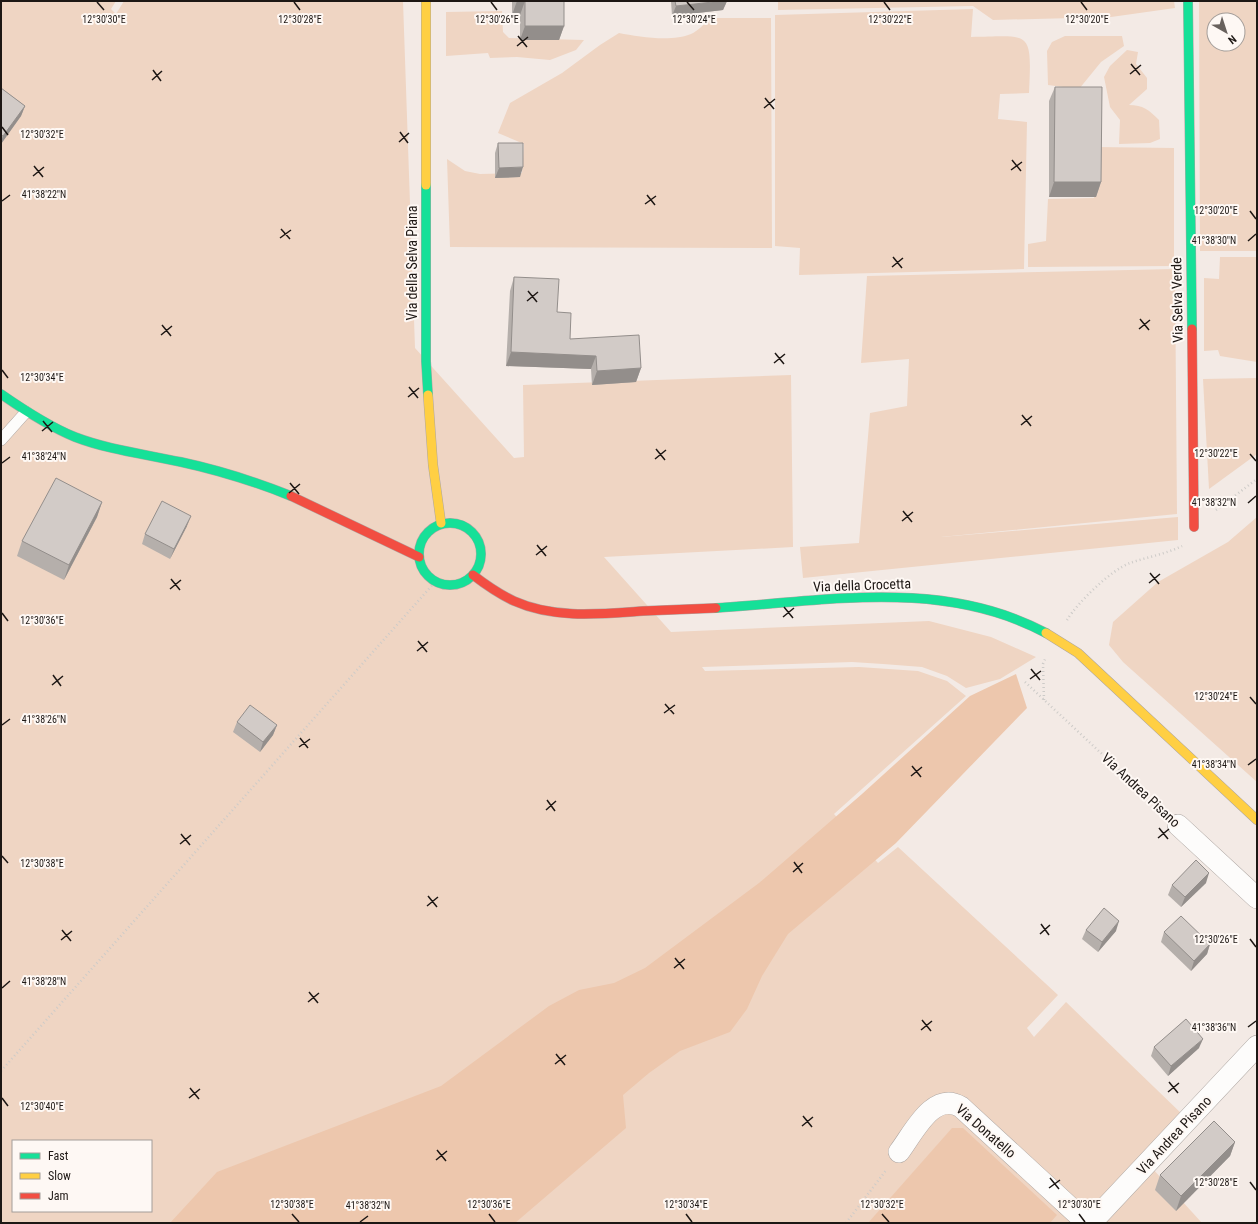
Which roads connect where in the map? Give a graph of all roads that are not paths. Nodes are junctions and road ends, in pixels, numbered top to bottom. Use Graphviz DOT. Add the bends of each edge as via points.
graph roads {
  1 [pos="426,1"];
  2 [pos="1188,1"];
  3 [pos="1,394"];
  4 [pos="26,412"];
  5 [pos="1,440"];
  6 [pos="441,523"];
  7 [pos="1194,527"];
  8 [pos="419,557"];
  9 [pos="473,576"];
  10 [pos="1257,820"];
  11 [pos="1178,825"];
  12 [pos="1257,898"];
  13 [pos="1257,1046"];
  14 [pos="899,1152"];
  15 [pos="1087,1223"];
  16 [pos="1091,1223"];
  1 -- 6 [label="street, Via della Selva Piana" via="426,361 433,465"];
  2 -- 7 [label="street, Via Selva Verde"];
  3 -- 4 [label="street"];
  4 -- 5 [label="lane"];
  4 -- 8 [label="street" via="68,434 102,446 182,462 259,484 291,496"];
  6 -- 8 [label="street" via="431,528 424,536 419,546"];
  6 -- 9 [label="street" via="462,524 477,537 481,557 479,567"];
  8 -- 9 [label="street" via="421,567 435,582 455,585"];
  9 -- 10 [label="street, Via della Crocetta" via="497,594 510,600 556,613 725,607 870,597 921,598 999,614 1056,638 1078,653"];
  11 -- 12 [label="street, Via Andrea Pisano"];
  13 -- 16 [label="street, Via Andrea Pisano"];
  14 -- 15 [label="street, Via Donatello" via="928,1112 946,1102 954,1103"];
}
